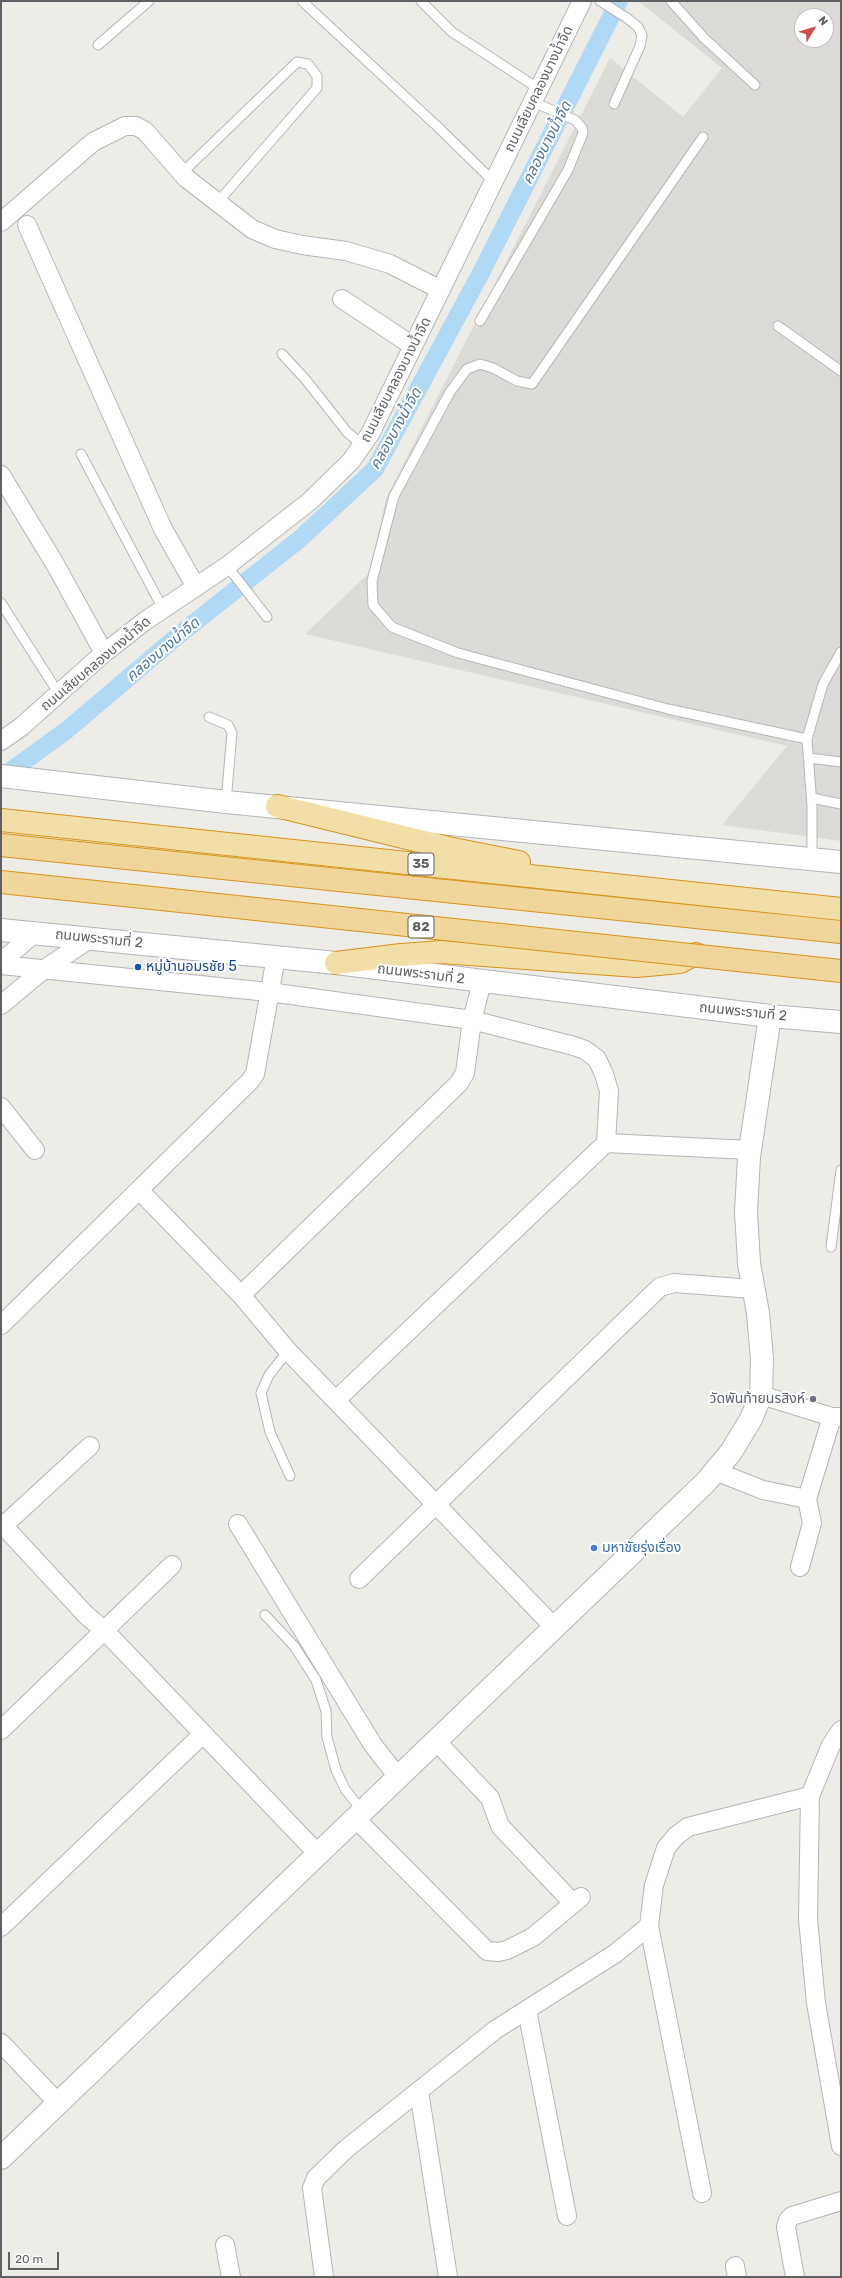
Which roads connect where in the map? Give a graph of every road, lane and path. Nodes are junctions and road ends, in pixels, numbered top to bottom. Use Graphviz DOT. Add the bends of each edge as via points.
graph roads {
  1 [pos="149,1"];
  2 [pos="302,1"];
  3 [pos="421,1"];
  4 [pos="582,1"];
  5 [pos="600,1"];
  6 [pos="671,1"];
  7 [pos="98,45"];
  8 [pos="755,85"];
  9 [pos="540,99"];
  10 [pos="614,104"];
  11 [pos="703,136"];
  12 [pos="182,173"];
  13 [pos="494,182"];
  14 [pos="217,203"];
  15 [pos="1,222"];
  16 [pos="27,224"];
  17 [pos="441,290"];
  18 [pos="342,299"];
  19 [pos="480,322"];
  20 [pos="778,326"];
  21 [pos="413,346"];
  22 [pos="282,354"];
  23 [pos="841,371"];
  24 [pos="363,446"];
  25 [pos="81,454"];
  26 [pos="1,475"];
  27 [pos="231,572"];
  28 [pos="196,586"];
  29 [pos="1,602"];
  30 [pos="163,609"];
  31 [pos="267,617"];
  32 [pos="841,652"];
  33 [pos="104,653"];
  34 [pos="59,694"];
  35 [pos="209,717"];
  36 [pos="807,739"];
  37 [pos="1,741"];
  38 [pos="809,758"];
  39 [pos="841,762"];
  40 [pos="1,776"];
  41 [pos="812,798"];
  42 [pos="226,802"];
  43 [pos="841,804"];
  44 [pos="277,806"];
  45 [pos="1,820"];
  46 [pos="1,845"];
  47 [pos="812,860"];
  48 [pos="841,862"];
  49 [pos="1,877"];
  50 [pos="1,882"];
  51 [pos="694,894"];
  52 [pos="841,909"];
  53 [pos="1,930"];
  54 [pos="841,932"];
  55 [pos="36,933"];
  56 [pos="91,938"];
  57 [pos="703,949"];
  58 [pos="276,957"];
  59 [pos="1,962"];
  60 [pos="336,963"];
  61 [pos="841,963"];
  62 [pos="1,965"];
  63 [pos="43,970"];
  64 [pos="841,971"];
  65 [pos="482,982"];
  66 [pos="269,992"];
  67 [pos="1,1005"];
  68 [pos="770,1016"];
  69 [pos="472,1020"];
  70 [pos="841,1022"];
  71 [pos="1,1107"];
  72 [pos="606,1143"];
  73 [pos="35,1150"];
  74 [pos="750,1150"];
  75 [pos="841,1170"];
  76 [pos="841,1174"];
  77 [pos="140,1191"];
  78 [pos="831,1247"];
  79 [pos="753,1289"];
  80 [pos="241,1296"];
  81 [pos="1,1325"];
  82 [pos="288,1351"];
  83 [pos="761,1396"];
  84 [pos="336,1400"];
  85 [pos="836,1417"];
  86 [pos="90,1446"];
  87 [pos="714,1471"];
  88 [pos="290,1476"];
  89 [pos="807,1499"];
  90 [pos="436,1505"];
  91 [pos="238,1524"];
  92 [pos="2,1525"];
  93 [pos="172,1565"];
  94 [pos="800,1566"];
  95 [pos="359,1579"];
  96 [pos="265,1615"];
  97 [pos="554,1627"];
  98 [pos="105,1631"];
  99 [pos="1,1730"];
  100 [pos="841,1730"];
  101 [pos="203,1734"];
  102 [pos="436,1741"];
  103 [pos="398,1777"];
  104 [pos="810,1796"];
  105 [pos="359,1814"];
  106 [pos="318,1854"];
  107 [pos="649,1926"];
  108 [pos="1,1927"];
  109 [pos="527,2010"];
  110 [pos="1,2043"];
  111 [pos="419,2091"];
  112 [pos="58,2103"];
  113 [pos="841,2146"];
  114 [pos="1,2158"];
  115 [pos="702,2194"];
  116 [pos="841,2201"];
  117 [pos="567,2216"];
  118 [pos="225,2245"];
  119 [pos="231,2277"];
  120 [pos="324,2277"];
  121 [pos="448,2277"];
  122 [pos="795,2277"];
  1 -- 7 [label="lane"];
  2 -- 13 [label="lane"];
  3 -- 9 [label="lane" via="452,32"];
  4 -- 9 [label="street, ถนนเลียบคลองบางน้ำจืด"];
  5 -- 10 [label="lane" via="627,18 638,27 642,35 640,46"];
  6 -- 8 [label="lane" via="704,38"];
  9 -- 13 [label="street, ถนนเลียบคลองบางน้ำจืด"];
  9 -- 19 [label="lane" via="575,120 583,133 568,170"];
  11 -- 36 [label="lane" via="532,384 517,381 480,364 467,369 450,392 394,496 372,581 373,605 392,627 458,653 668,710"];
  12 -- 14 [label="street"];
  12 -- 14 [label="lane" via="297,62 308,64 317,76 317,88"];
  12 -- 15 [label="street" via="145,131 136,126 125,126 93,142"];
  13 -- 17 [label="street, ถนนเลียบคลองบางน้ำจืด"];
  14 -- 17 [label="street" via="252,229 275,239 346,251 390,264"];
  16 -- 28 [label="street" via="163,529"];
  17 -- 21 [label="street, ถนนเลียบคลองบางน้ำจืด"];
  18 -- 21 [label="street"];
  20 -- 23 [label="lane"];
  21 -- 24 [label="street, ถนนเลียบคลองบางน้ำจืด"];
  22 -- 24 [label="lane" via="347,432"];
  24 -- 27 [label="street, ถนนเลียบคลองบางน้ำจืด" via="336,477"];
  25 -- 30 [label="lane"];
  26 -- 33 [label="street" via="55,564"];
  27 -- 28 [label="street, ถนนเลียบคลองบางน้ำจืด"];
  27 -- 31 [label="lane"];
  28 -- 30 [label="street, ถนนเลียบคลองบางน้ำจืด"];
  29 -- 34 [label="lane"];
  30 -- 33 [label="street, ถนนเลียบคลองบางน้ำจืด"];
  32 -- 36 [label="lane" via="823,684"];
  33 -- 34 [label="street, ถนนเลียบคลองบางน้ำจืด"];
  34 -- 37 [label="street, ถนนเลียบคลองบางน้ำจืด"];
  35 -- 42 [label="lane" via="228,725 232,733"];
  36 -- 38 [label="lane"];
  38 -- 39 [label="lane"];
  38 -- 41 [label="lane"];
  40 -- 42 [label="main road"];
  41 -- 43 [label="lane"];
  41 -- 47 [label="lane"];
  42 -- 44 [label="main road"];
  44 -- 47 [label="main road"];
  44 -- 51 [label="highway" via="448,848"];
  45 -- 51 [label="highway, 35"];
  46 -- 54 [label="highway"];
  47 -- 48 [label="main road"];
  49 -- 57 [label="highway"];
  50 -- 64 [label="highway, 82, bridge"];
  51 -- 52 [label="highway, 35"];
  53 -- 55 [label="main road, ถนนพระรามที่ 2"];
  55 -- 56 [label="main road, ถนนพระรามที่ 2"];
  55 -- 59 [label="street"];
  56 -- 58 [label="main road, ถนนพระรามที่ 2"];
  56 -- 63 [label="street"];
  57 -- 60 [label="highway" via="680,962 637,966 442,952"];
  57 -- 61 [label="highway"];
  58 -- 60 [label="main road, ถนนพระรามที่ 2"];
  58 -- 66 [label="street"];
  60 -- 65 [label="main road, ถนนพระรามที่ 2"];
  62 -- 63 [label="street"];
  63 -- 66 [label="street"];
  63 -- 67 [label="street"];
  65 -- 68 [label="main road, ถนนพระรามที่ 2"];
  65 -- 69 [label="street"];
  66 -- 69 [label="street"];
  66 -- 77 [label="street" via="255,1074"];
  68 -- 70 [label="main road, ถนนพระรามที่ 2"];
  68 -- 74 [label="main road"];
  69 -- 72 [label="street" via="580,1048 597,1059 609,1092"];
  69 -- 80 [label="street" via="465,1072 459,1083"];
  71 -- 73 [label="street"];
  72 -- 74 [label="street"];
  72 -- 84 [label="street"];
  74 -- 79 [label="main road" via="746,1212"];
  75 -- 76 [label="lane"];
  76 -- 78 [label="lane"];
  77 -- 80 [label="street"];
  77 -- 81 [label="street"];
  79 -- 83 [label="main road" via="762,1359"];
  79 -- 90 [label="street" via="674,1283 660,1288"];
  80 -- 82 [label="street"];
  82 -- 84 [label="street"];
  82 -- 88 [label="lane" via="269,1375 261,1393 270,1432"];
  83 -- 85 [label="street"];
  83 -- 87 [label="main road" via="751,1419 730,1452"];
  84 -- 90 [label="street"];
  85 -- 89 [label="street"];
  86 -- 92 [label="street"];
  87 -- 89 [label="street" via="763,1490"];
  87 -- 97 [label="main road"];
  89 -- 94 [label="street" via="812,1523"];
  90 -- 95 [label="street"];
  90 -- 97 [label="street"];
  91 -- 103 [label="street" via="373,1745"];
  92 -- 98 [label="street" via="86,1615"];
  93 -- 98 [label="street"];
  96 -- 105 [label="lane" via="294,1646 316,1680 326,1711 327,1737 336,1770"];
  97 -- 102 [label="main road"];
  98 -- 99 [label="street"];
  98 -- 101 [label="street"];
  100 -- 104 [label="street"];
  101 -- 106 [label="street"];
  101 -- 108 [label="street"];
  102 -- 103 [label="main road"];
  102 -- 105 [label="street" via="490,1798 500,1826 577,1900 533,1937 507,1950 487,1951"];
  103 -- 105 [label="main road"];
  104 -- 107 [label="street" via="688,1827 676,1836 666,1848 654,1885"];
  104 -- 113 [label="street" via="808,1919 816,2003"];
  105 -- 106 [label="main road"];
  106 -- 112 [label="main road"];
  107 -- 109 [label="street" via="616,1953"];
  107 -- 115 [label="street"];
  109 -- 111 [label="street" via="495,2030"];
  109 -- 117 [label="street"];
  110 -- 112 [label="street"];
  111 -- 120 [label="street" via="346,2149 316,2178 312,2188"];
  111 -- 121 [label="street"];
  112 -- 114 [label="main road"];
  116 -- 122 [label="street" via="792,2216 788,2220 786,2227"];
  118 -- 119 [label="street"];
}
